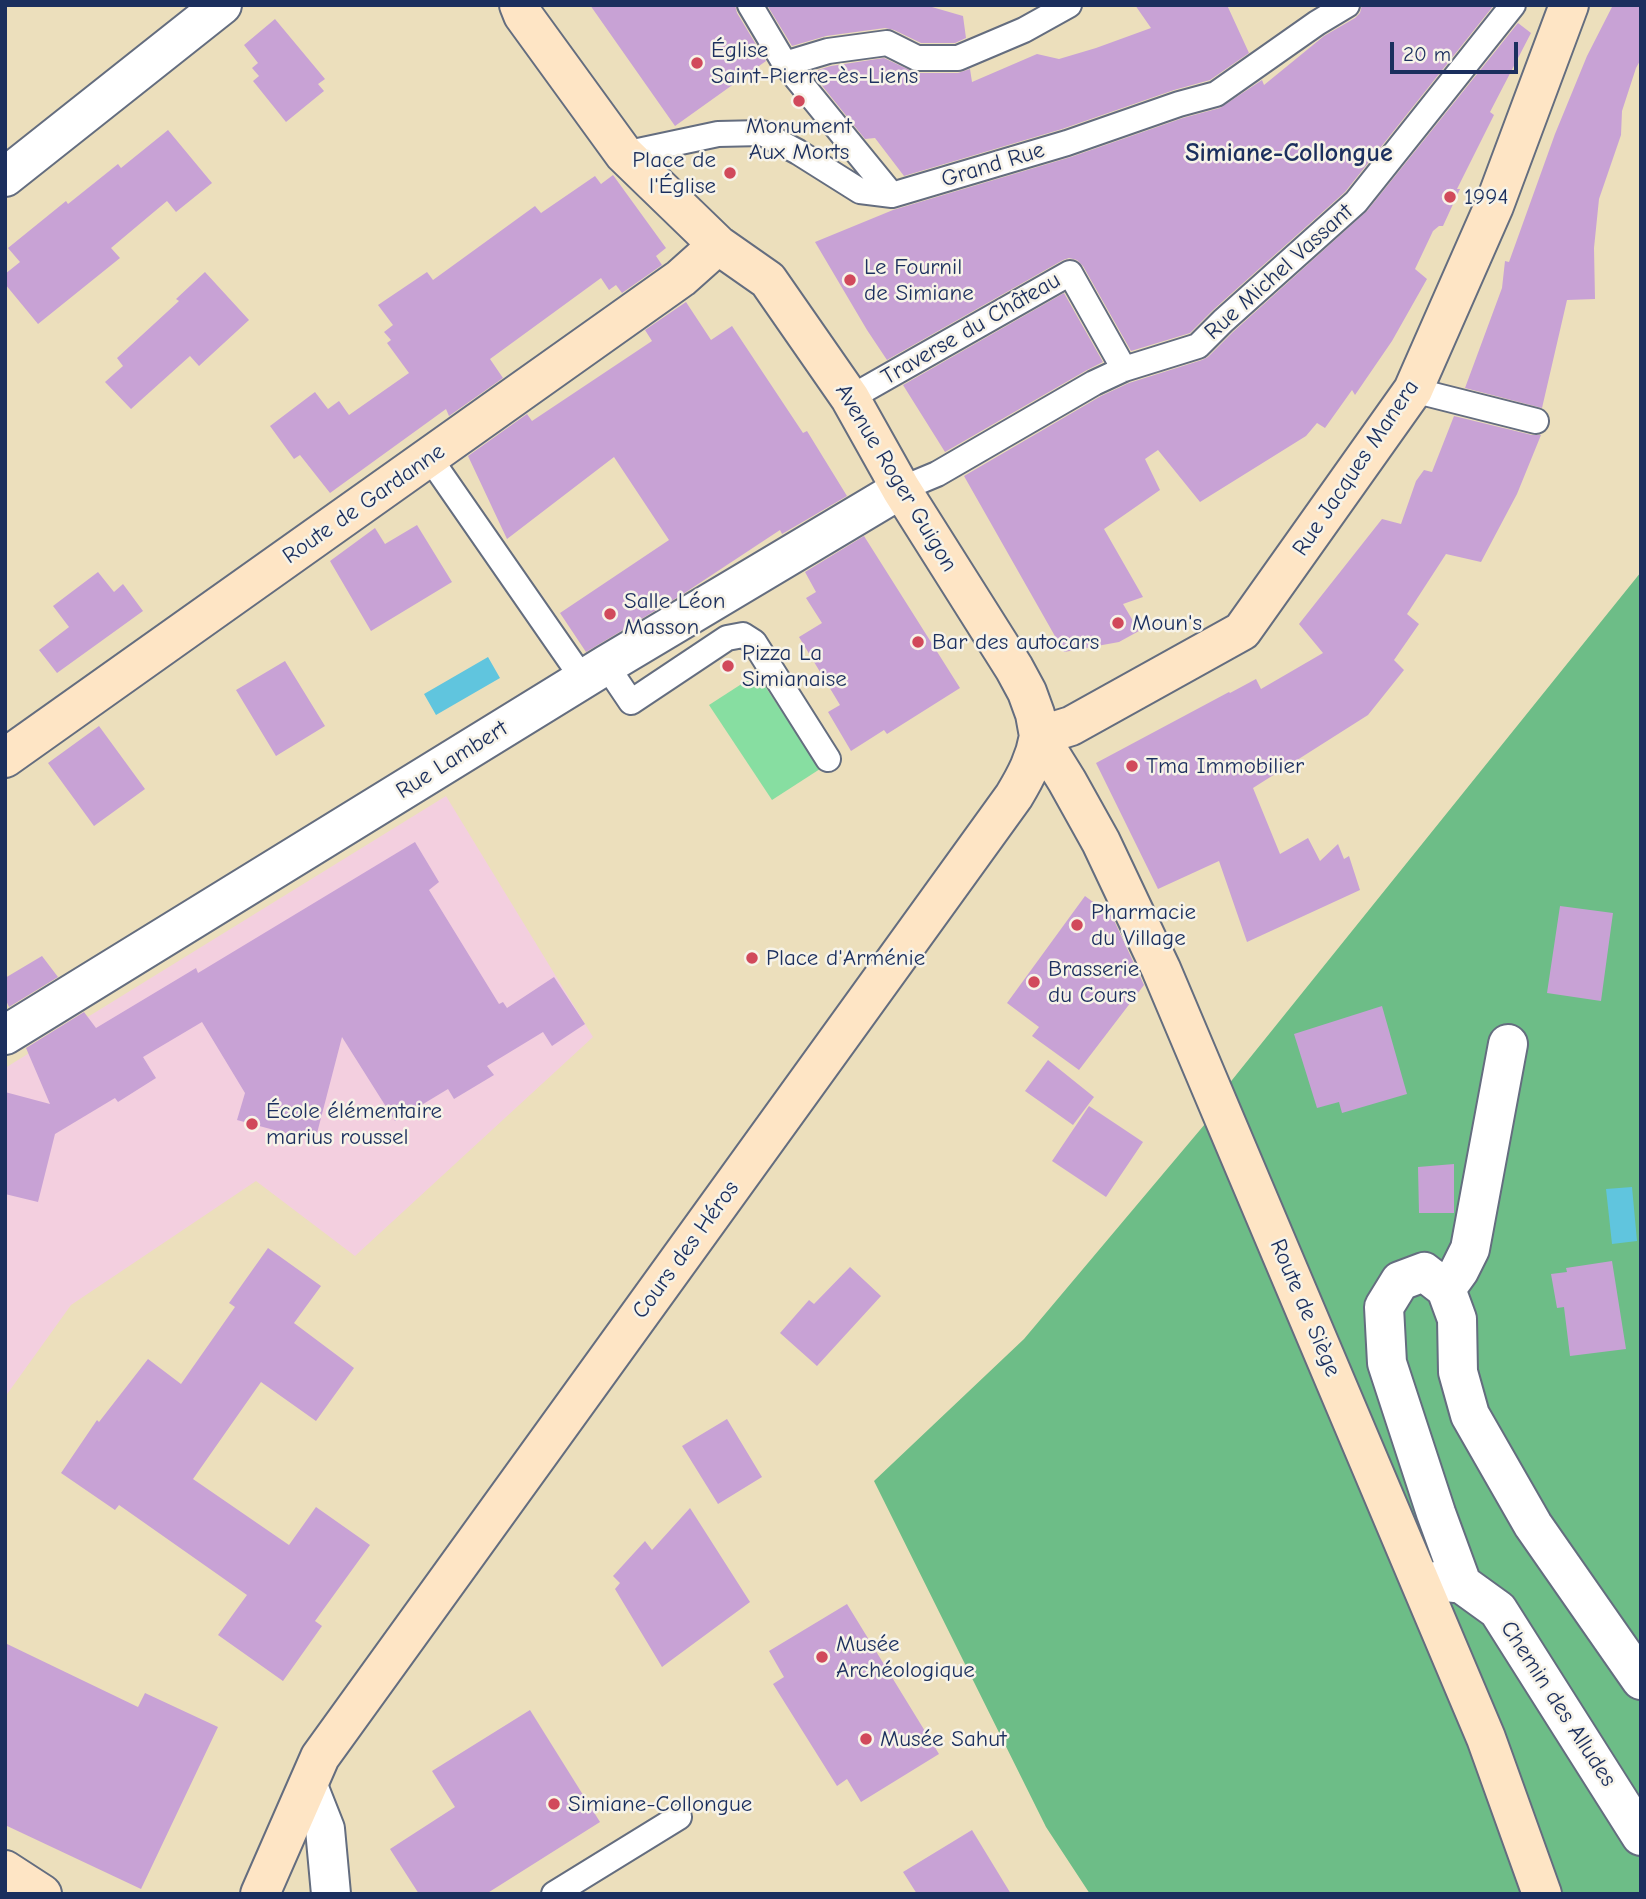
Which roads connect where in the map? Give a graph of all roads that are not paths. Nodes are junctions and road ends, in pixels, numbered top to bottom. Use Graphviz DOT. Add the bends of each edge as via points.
graph roads {
  1 [pos="222,5"];
  2 [pos="519,5"];
  3 [pos="750,5"];
  4 [pos="1069,5"];
  5 [pos="1347,5"];
  6 [pos="1513,5"];
  7 [pos="1569,5"];
  8 [pos="785,64"];
  9 [pos="624,153"];
  10 [pos="5,177"];
  11 [pos="892,195"];
  12 [pos="718,245"];
  13 [pos="1124,369"];
  14 [pos="1413,390"];
  15 [pos="849,398"];
  16 [pos="1536,421"];
  17 [pos="429,457"];
  18 [pos="901,489"];
  19 [pos="595,672"];
  20 [pos="1039,736"];
  21 [pos="5,758"];
  22 [pos="828,759"];
  23 [pos="5,1035"];
  24 [pos="1507,1044"];
  25 [pos="1446,1289"];
  26 [pos="1421,1580"];
  27 [pos="1462,1584"];
  28 [pos="1641,1680"];
  29 [pos="314,1771"];
  30 [pos="679,1817"];
  31 [pos="1641,1836"];
  32 [pos="5,1870"];
  33 [pos="42,1894"];
  34 [pos="260,1894"];
  35 [pos="331,1894"];
  36 [pos="554,1894"];
  37 [pos="1542,1894"];
  1 -- 10 [label="street"];
  2 -- 9 [label="main road, Avenue Roger Guigon"];
  3 -- 8 [label="lane"];
  4 -- 8 [label="lane" via="958,58 917,58 887,43 828,51"];
  5 -- 11 [label="lane, Grand Rue" via="1216,94"];
  6 -- 13 [label="lane, Rue Michel Vassant" via="1356,202 1198,346"];
  7 -- 14 [label="main road, Rue Jacques Manera" via="1494,206"];
  8 -- 11 [label="lane"];
  9 -- 11 [label="lane, Grand Rue" via="718,134 762,132 860,191"];
  9 -- 12 [label="main road, Avenue Roger Guigon"];
  12 -- 15 [label="main road, Avenue Roger Guigon" via="768,280"];
  12 -- 17 [label="main road, Route de Gardanne" via="681,278"];
  13 -- 15 [label="lane, Traverse du Château" via="1070,273"];
  13 -- 18 [label="lane, Rue Michel Vassant" via="937,474"];
  14 -- 16 [label="lane"];
  14 -- 20 [label="main road, Rue Jacques Manera" via="1242,631 1071,726"];
  15 -- 18 [label="main road, Avenue Roger Guigon"];
  17 -- 19 [label="lane"];
  17 -- 21 [label="main road, Route de Gardanne"];
  18 -- 19 [label="street, Rue Lambert"];
  18 -- 20 [label="main road, Avenue Roger Guigon" via="1014,668 1027,692"];
  19 -- 22 [label="lane" via="631,702 727,638 743,635 754,642"];
  19 -- 23 [label="street, Rue Lambert"];
  20 -- 26 [label="main road, Route de Siège" via="1101,842 1161,969"];
  20 -- 29 [label="main road, Cours des Héros" via="1035,756 1014,796"];
  24 -- 25 [label="street" via="1470,1249"];
  25 -- 27 [label="street" via="1424,1272 1400,1281 1384,1307 1387,1363"];
  25 -- 28 [label="street" via="1457,1319 1458,1373 1470,1415 1533,1525"];
  26 -- 27 [label="street"];
  26 -- 37 [label="main road, Route de Siège" via="1486,1738"];
  27 -- 31 [label="street, Chemin des Alludes" via="1498,1610"];
  29 -- 34 [label="main road, Cours des Héros"];
  29 -- 35 [label="street" via="326,1829"];
  30 -- 36 [label="lane"];
  32 -- 33 [label="main road"];
}
